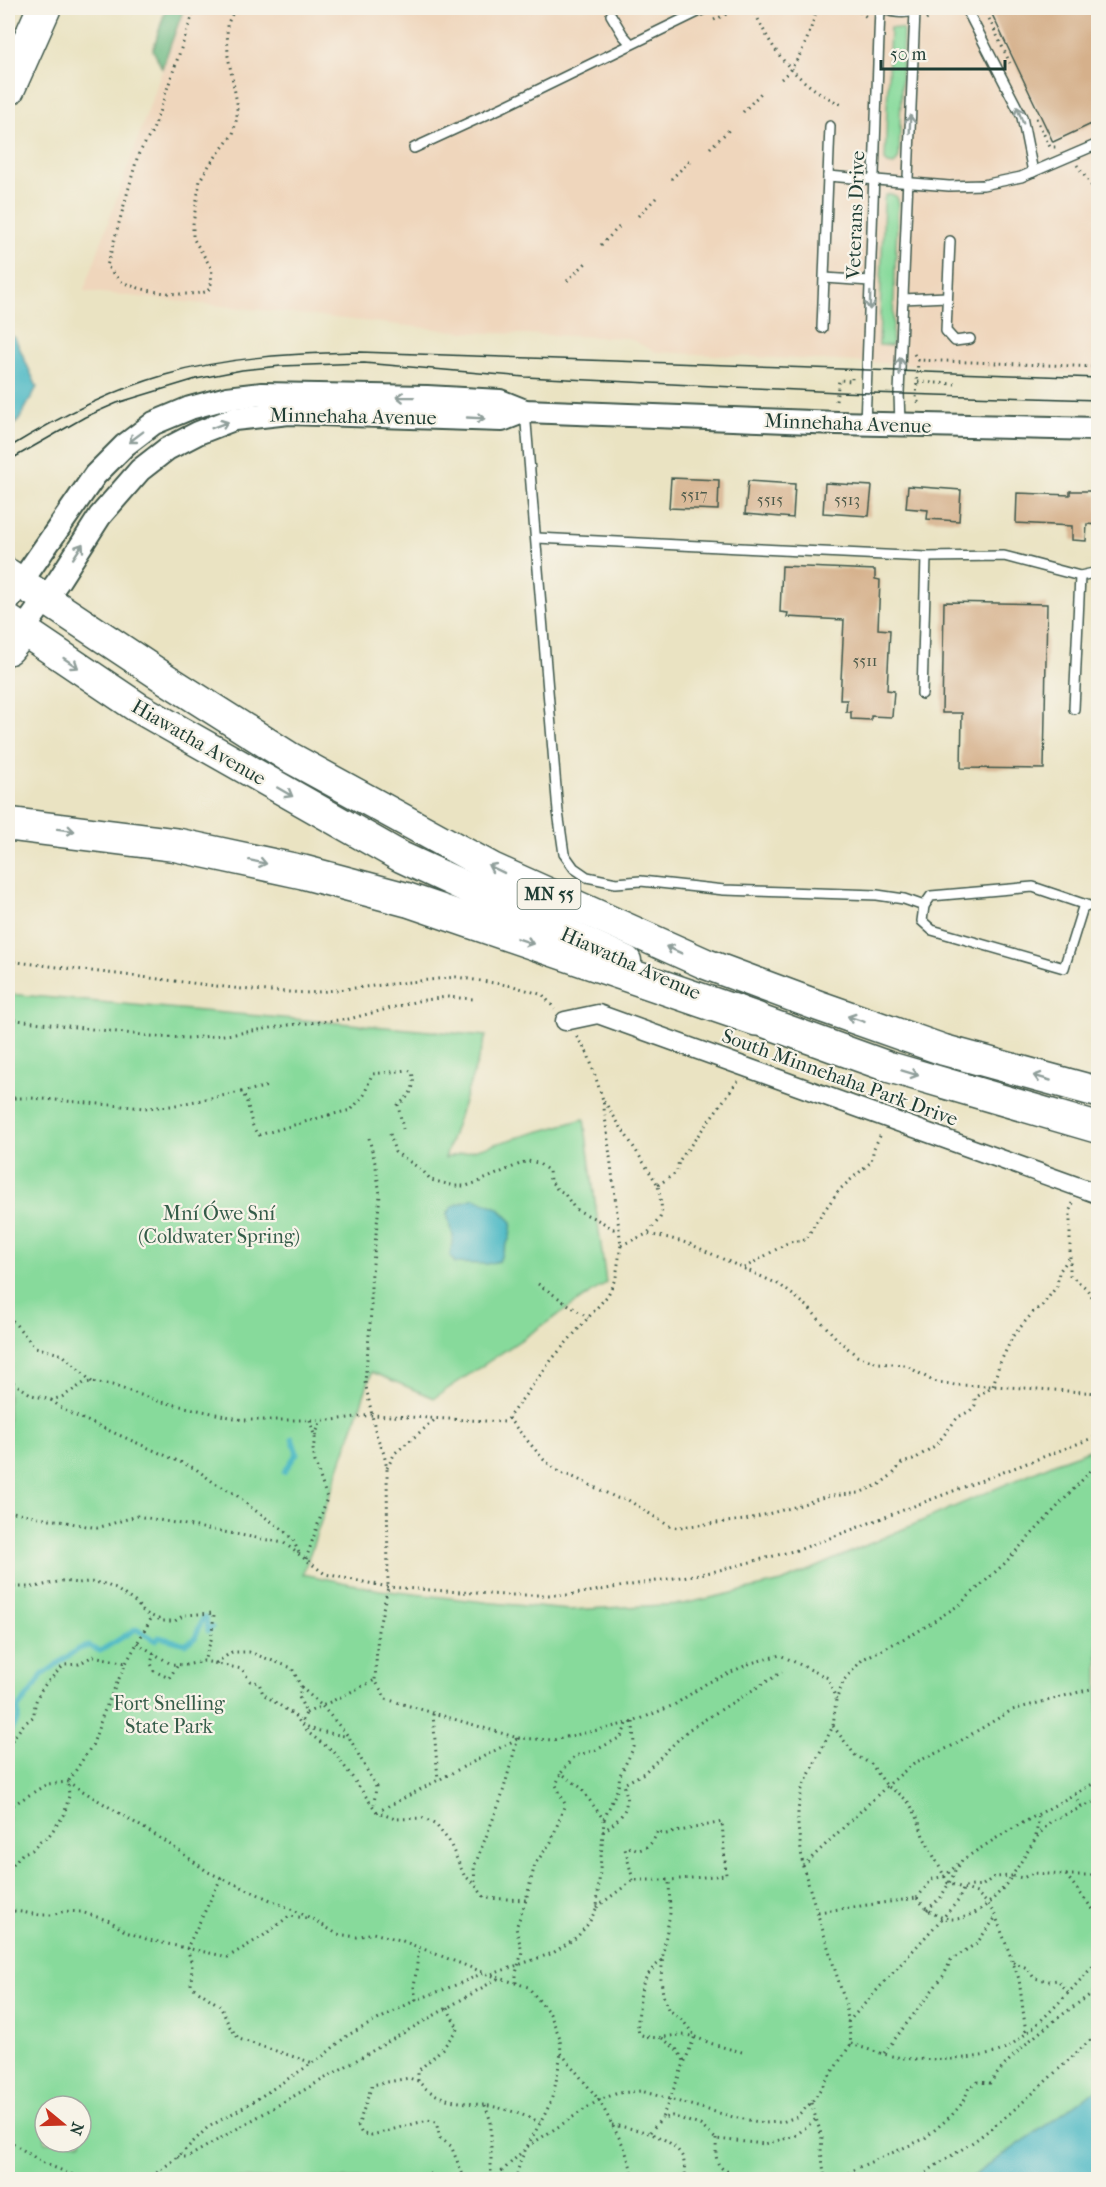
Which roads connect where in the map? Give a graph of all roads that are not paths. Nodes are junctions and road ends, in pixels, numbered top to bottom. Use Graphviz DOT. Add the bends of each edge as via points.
graph roads {
  1 [pos="45,8"];
  2 [pos="705,8"];
  3 [pos="879,8"];
  4 [pos="966,8"];
  5 [pos="917,9"];
  6 [pos="611,15"];
  7 [pos="631,44"];
  8 [pos="8,89"];
  9 [pos="830,126"];
  10 [pos="1098,144"];
  11 [pos="414,148"];
  12 [pos="1033,172"];
  13 [pos="828,176"];
  14 [pos="874,180"];
  15 [pos="908,182"];
  16 [pos="950,241"];
  17 [pos="825,278"];
  18 [pos="870,281"];
  19 [pos="947,297"];
  20 [pos="903,299"];
  21 [pos="822,328"];
  22 [pos="970,339"];
  23 [pos="525,411"];
  24 [pos="865,424"];
  25 [pos="900,425"];
  26 [pos="1098,429"];
  27 [pos="537,538"];
  28 [pos="926,557"];
  29 [pos="1098,572"];
  30 [pos="1080,576"];
  31 [pos="20,589"];
  32 [pos="13,633"];
  33 [pos="922,694"];
  34 [pos="1074,709"];
  35 [pos="8,824"];
  36 [pos="1084,904"];
  37 [pos="924,906"];
  38 [pos="1098,909"];
  39 [pos="756,1019"];
  40 [pos="565,1021"];
  41 [pos="1098,1092"];
  42 [pos="1098,1128"];
  43 [pos="1098,1194"];
  1 -- 8 [label="highway"];
  2 -- 7 [label="lane"];
  3 -- 5 [label="lane, Veterans Drive" via="894,12"];
  3 -- 14 [label="lane, Veterans Drive"];
  12 -- 4 [label="lane, one-way" via="1022,117"];
  15 -- 5 [label="lane, Veterans Drive, one-way"];
  6 -- 7 [label="lane"];
  7 -- 11 [label="lane"];
  9 -- 13 [label="lane"];
  10 -- 12 [label="lane"];
  12 -- 15 [label="lane" via="983,185"];
  13 -- 14 [label="lane"];
  13 -- 17 [label="lane"];
  14 -- 15 [label="lane"];
  14 -- 18 [label="lane, Veterans Drive"];
  15 -- 20 [label="lane, Veterans Drive"];
  16 -- 19 [label="lane"];
  17 -- 18 [label="lane"];
  17 -- 21 [label="lane"];
  18 -- 24 [label="lane, Veterans Drive, one-way"];
  19 -- 20 [label="lane"];
  19 -- 22 [label="lane" via="946,331 955,341"];
  25 -- 20 [label="lane, Veterans Drive, one-way"];
  23 -- 24 [label="street, Minnehaha Avenue"];
  23 -- 27 [label="lane"];
  31 -- 23 [label="street, Minnehaha Avenue, one-way" via="59,580 100,516 140,470 167,449 234,419 289,413 502,420"];
  23 -- 31 [label="street, Minnehaha Avenue, one-way" via="500,401 262,394 190,408 154,423 95,475"];
  24 -- 25 [label="street, Minnehaha Avenue"];
  25 -- 26 [label="street, Minnehaha Avenue"];
  27 -- 28 [label="lane"];
  27 -- 37 [label="lane" via="558,813 564,854 574,867 587,877 616,883 641,881 724,890 877,895"];
  28 -- 30 [label="lane" via="1004,556"];
  28 -- 33 [label="lane"];
  29 -- 30 [label="lane"];
  30 -- 34 [label="lane"];
  31 -- 32 [label="street, Minnehaha Avenue"];
  41 -- 31 [label="highway, Hiawatha Avenue / MN 55, one-way" via="944,1050 808,1003 706,964 503,873 289,757"];
  32 -- 39 [label="highway, Hiawatha Avenue, one-way" via="400,857"];
  35 -- 39 [label="highway, MN 55, one-way" via="177,845 303,872 408,900"];
  36 -- 37 [label="lane" via="1033,887 931,896"];
  36 -- 37 [label="lane" via="1064,968 932,930 922,921"];
  36 -- 38 [label="lane"];
  39 -- 42 [label="highway, Hiawatha Avenue / MN 55, one-way" via="890,1067"];
  40 -- 43 [label="street, South Minnehaha Park Drive" via="598,1014"];
}
